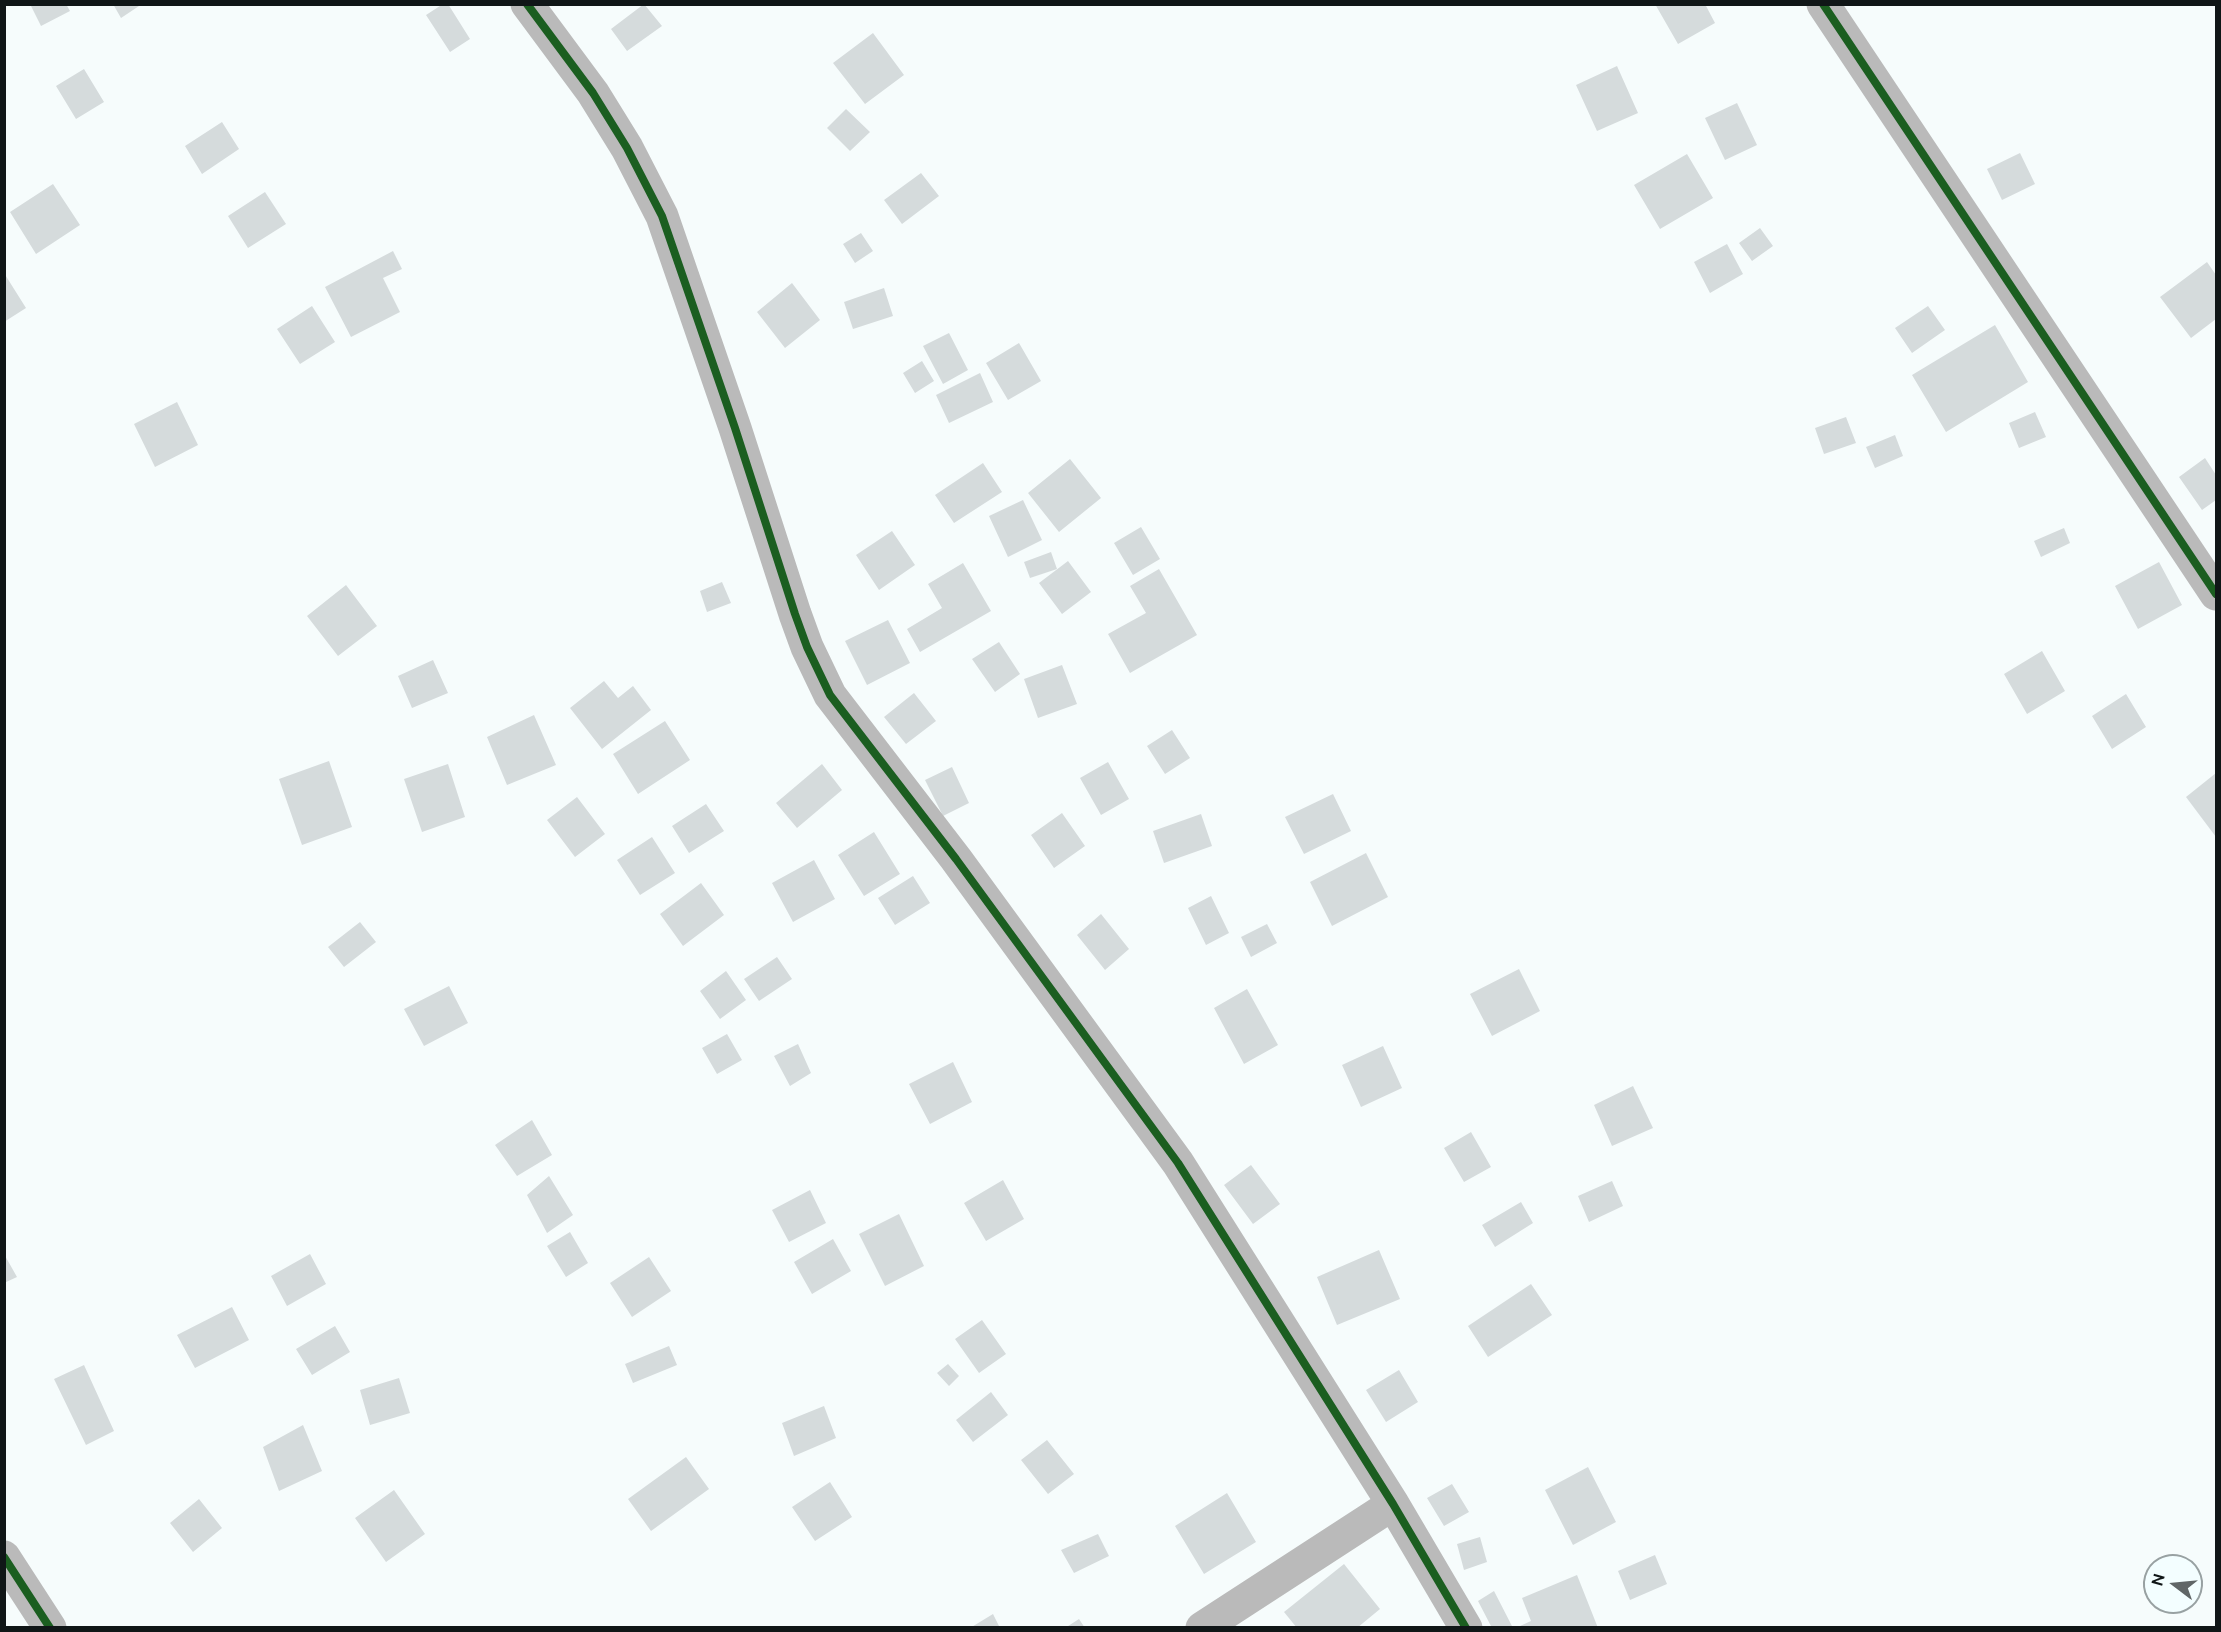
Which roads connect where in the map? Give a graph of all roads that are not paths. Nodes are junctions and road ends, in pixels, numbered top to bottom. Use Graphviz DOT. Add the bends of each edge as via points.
graph roads {
  1 [pos="527,4"];
  2 [pos="1822,4"];
  3 [pos="2217,594"];
  4 [pos="1393,1504"];
  5 [pos="4,1557"];
  6 [pos="50,1628"];
  7 [pos="1202,1628"];
  8 [pos="1466,1628"];
  1 -- 4 [label="street" via="593,93 662,216 795,614 830,695 956,859 1178,1162"];
  2 -- 3 [label="street"];
  4 -- 7 [label="street"];
  4 -- 8 [label="street"];
  5 -- 6 [label="street"];
}
